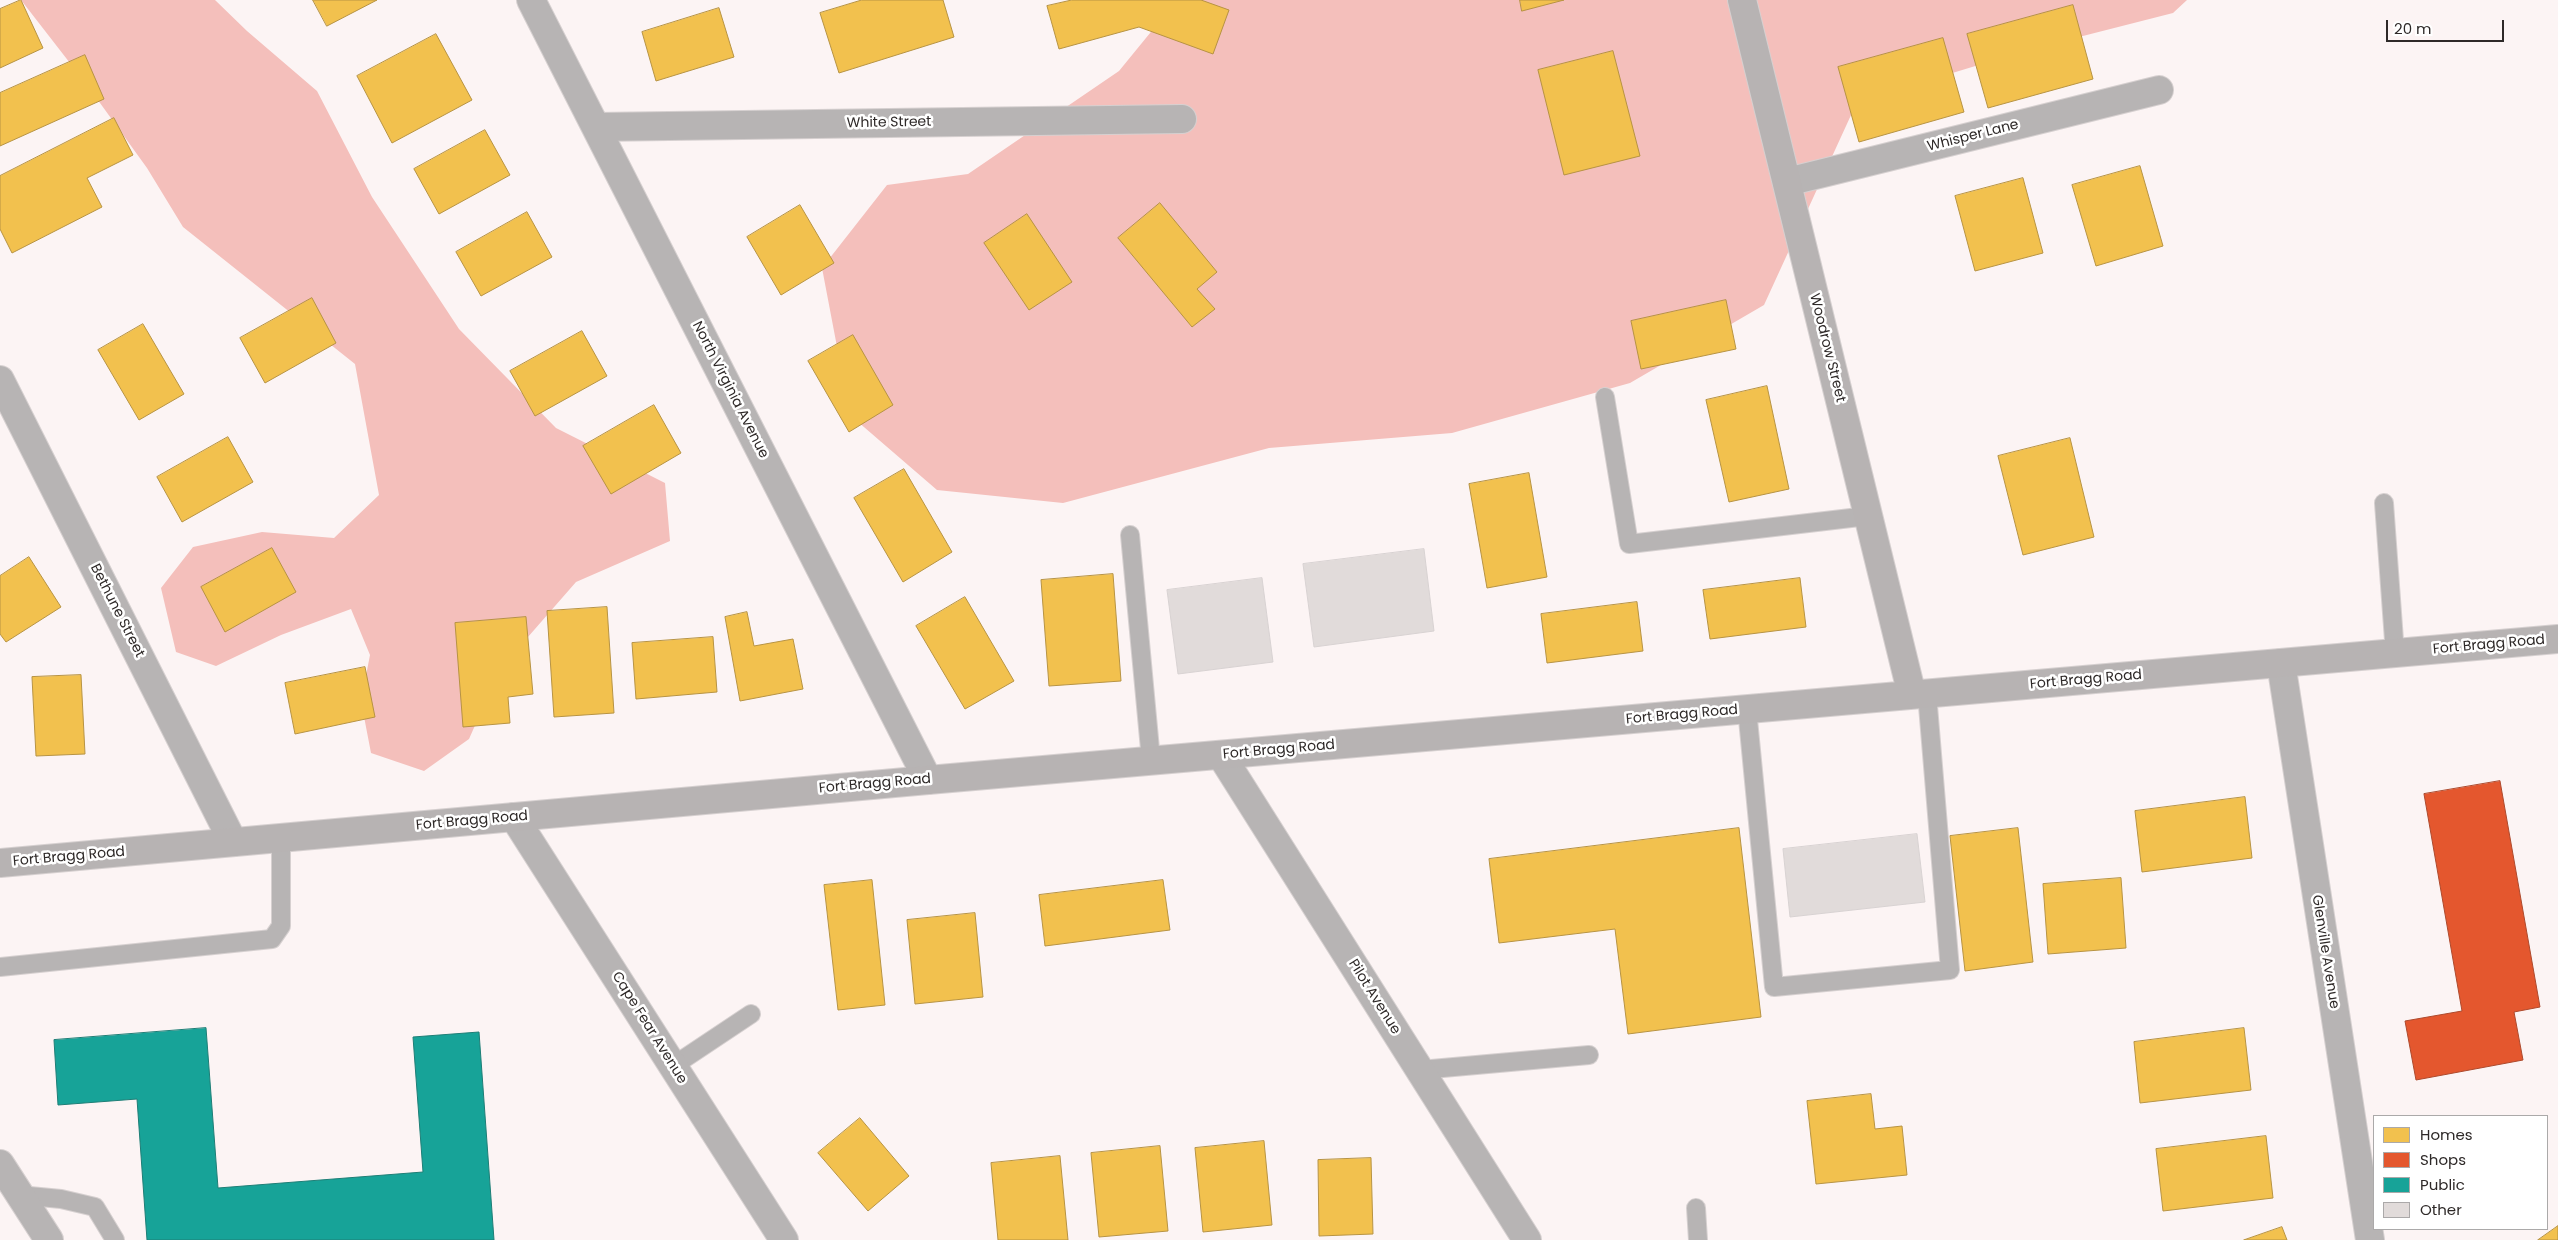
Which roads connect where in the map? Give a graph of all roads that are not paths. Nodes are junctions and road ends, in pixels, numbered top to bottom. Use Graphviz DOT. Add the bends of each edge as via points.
graph roads {
  1 [pos="531,0"];
  2 [pos="1742,0"];
  3 [pos="2159,90"];
  4 [pos="1182,119"];
  5 [pos="596,127"];
  6 [pos="1787,182"];
  7 [pos="0,380"];
  8 [pos="1605,397"];
  9 [pos="2384,503"];
  10 [pos="1868,516"];
  11 [pos="1130,535"];
  12 [pos="2558,639"];
  13 [pos="2395,654"];
  14 [pos="2281,663"];
  15 [pos="1919,694"];
  16 [pos="1748,709"];
  17 [pos="1221,754"];
  18 [pos="1151,760"];
  19 [pos="928,780"];
  20 [pos="514,817"];
  21 [pos="281,838"];
  22 [pos="233,842"];
  23 [pos="0,863"];
  24 [pos="0,967"];
  25 [pos="751,1014"];
  26 [pos="1589,1055"];
  27 [pos="673,1066"];
  28 [pos="1420,1070"];
  29 [pos="0,1164"];
  30 [pos="19,1194"];
  31 [pos="1696,1208"];
  32 [pos="49,1240"];
  33 [pos="115,1240"];
  34 [pos="784,1240"];
  35 [pos="1527,1240"];
  36 [pos="1698,1240"];
  37 [pos="2370,1240"];
  1 -- 5 [label="street, North Virginia Avenue"];
  2 -- 6 [label="main road, Woodrow Street"];
  3 -- 6 [label="street, Whisper Lane"];
  4 -- 5 [label="street, White Street"];
  5 -- 19 [label="street, North Virginia Avenue"];
  6 -- 10 [label="main road, Woodrow Street"];
  7 -- 22 [label="street, Bethune Street"];
  8 -- 10 [label="lane" via="1629,544"];
  9 -- 13 [label="lane"];
  10 -- 15 [label="main road, Woodrow Street"];
  11 -- 18 [label="lane"];
  12 -- 13 [label="main road, Fort Bragg Road"];
  13 -- 14 [label="main road, Fort Bragg Road"];
  14 -- 15 [label="main road, Fort Bragg Road"];
  14 -- 37 [label="street, Glenville Avenue"];
  15 -- 16 [label="main road, Fort Bragg Road"];
  15 -- 16 [label="lane" via="1950,970 1774,987"];
  16 -- 17 [label="main road, Fort Bragg Road"];
  17 -- 18 [label="main road, Fort Bragg Road"];
  17 -- 28 [label="street, Pilot Avenue"];
  18 -- 19 [label="main road, Fort Bragg Road"];
  19 -- 20 [label="main road, Fort Bragg Road"];
  20 -- 21 [label="main road, Fort Bragg Road"];
  20 -- 27 [label="street, Cape Fear Avenue"];
  21 -- 22 [label="main road, Fort Bragg Road"];
  21 -- 24 [label="lane" via="281,926 272,939"];
  22 -- 23 [label="main road, Fort Bragg Road"];
  25 -- 27 [label="lane"];
  26 -- 28 [label="lane"];
  27 -- 34 [label="street, Cape Fear Avenue"];
  28 -- 35 [label="street, Pilot Avenue"];
  29 -- 30 [label="street"];
  30 -- 32 [label="street"];
  30 -- 33 [label="lane" via="95,1207"];
  31 -- 36 [label="lane"];
}
